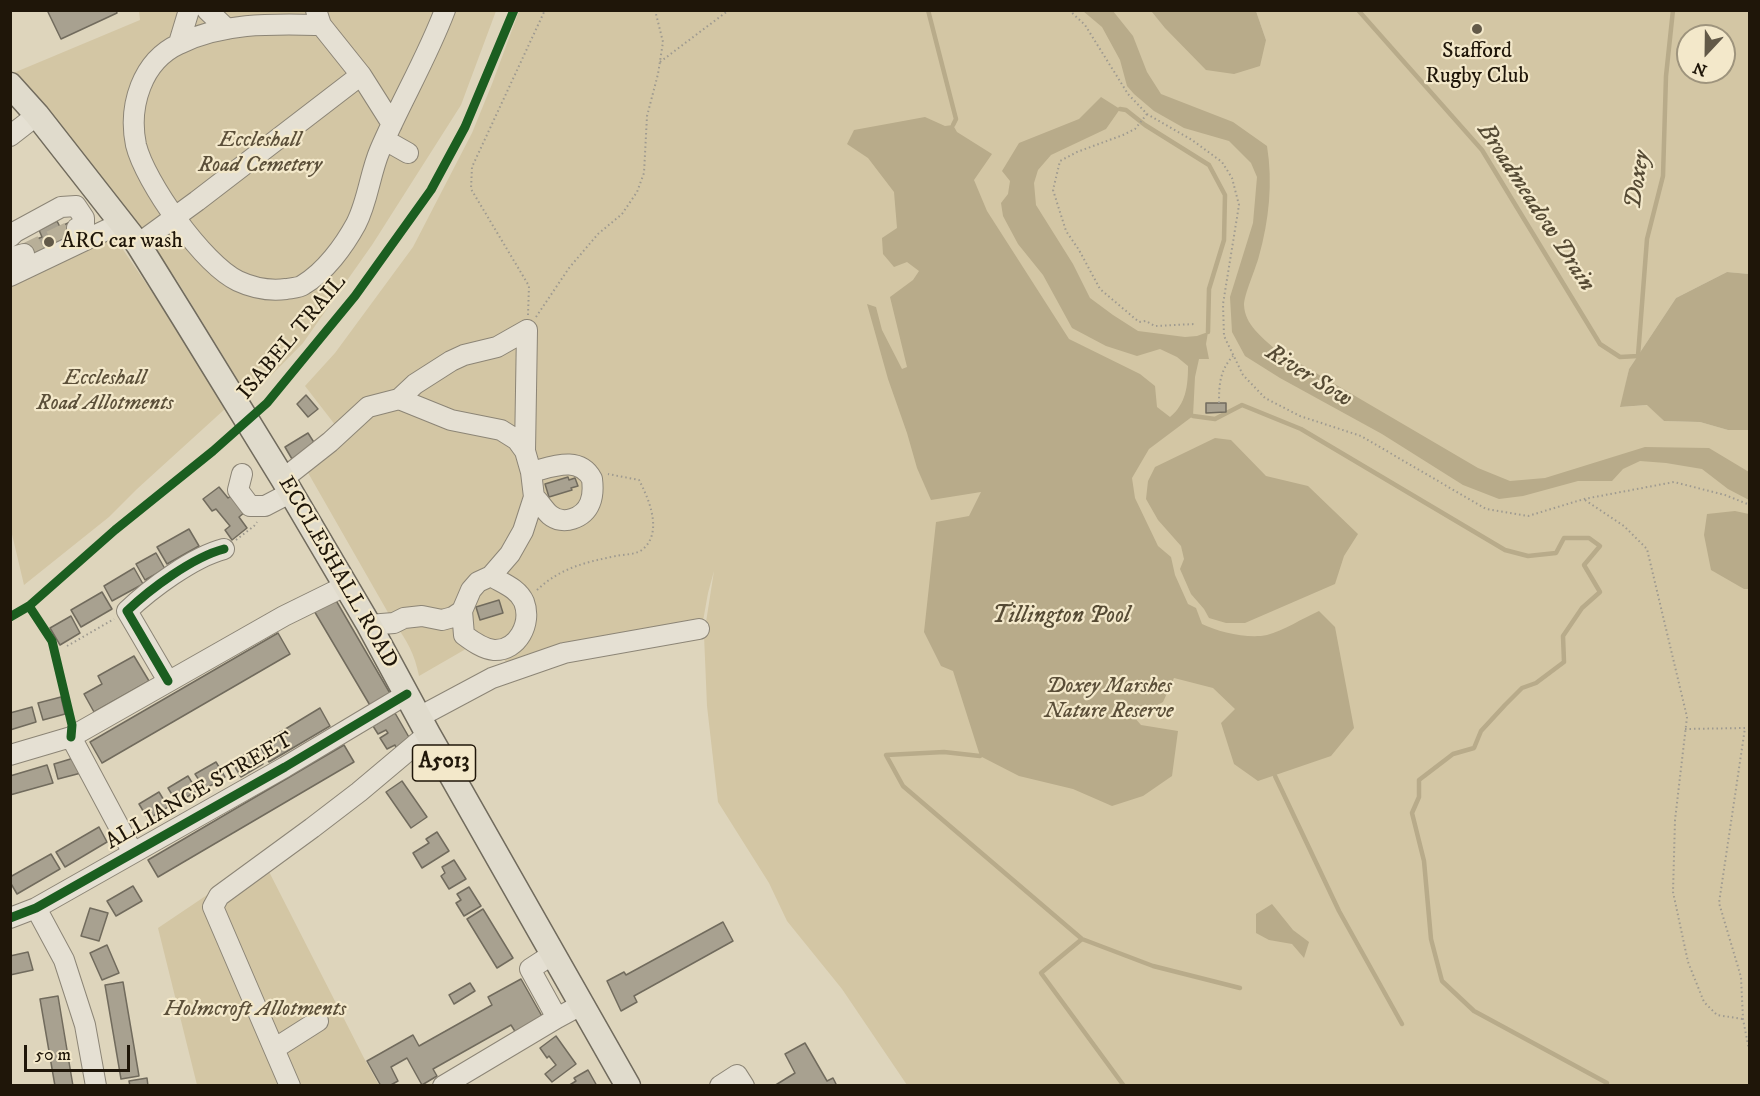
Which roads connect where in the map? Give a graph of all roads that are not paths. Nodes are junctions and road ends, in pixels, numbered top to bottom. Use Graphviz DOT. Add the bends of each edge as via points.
graph roads {
  1 [pos="189,10"];
  2 [pos="207,10"];
  3 [pos="445,10"];
  4 [pos="319,18"];
  5 [pos="227,29"];
  6 [pos="179,44"];
  7 [pos="361,75"];
  8 [pos="10,85"];
  9 [pos="37,115"];
  10 [pos="389,132"];
  11 [pos="10,136"];
  12 [pos="408,153"];
  13 [pos="175,217"];
  14 [pos="121,223"];
  15 [pos="77,228"];
  16 [pos="10,237"];
  17 [pos="138,244"];
  18 [pos="10,276"];
  19 [pos="399,399"];
  20 [pos="525,451"];
  21 [pos="531,472"];
  22 [pos="242,474"];
  23 [pos="287,486"];
  24 [pos="534,497"];
  25 [pos="224,549"];
  26 [pos="491,576"];
  27 [pos="345,586"];
  28 [pos="462,611"];
  29 [pos="369,625"];
  30 [pos="699,629"];
  31 [pos="168,681"];
  32 [pos="407,694"];
  33 [pos="423,725"];
  34 [pos="71,737"];
  35 [pos="10,755"];
  36 [pos="133,853"];
  37 [pos="36,908"];
  38 [pos="10,918"];
  39 [pos="553,954"];
  40 [pos="581,1005"];
  41 [pos="557,1018"];
  42 [pos="318,1021"];
  43 [pos="274,1048"];
  44 [pos="96,1086"];
  45 [pos="290,1086"];
  46 [pos="443,1086"];
  47 [pos="628,1086"];
  48 [pos="720,1086"];
  49 [pos="744,1086"];
  1 -- 6 [label="street"];
  2 -- 5 [label="street"];
  3 -- 10 [label="street"];
  4 -- 5 [label="street"];
  4 -- 7 [label="street"];
  5 -- 6 [label="street"];
  6 -- 13 [label="street" via="144,76 135,116 136,146"];
  7 -- 10 [label="street"];
  7 -- 13 [label="street"];
  8 -- 9 [label="main road, ECCLESHALL ROAD / A5013"];
  9 -- 11 [label="street"];
  9 -- 14 [label="main road, ECCLESHALL ROAD / A5013"];
  10 -- 12 [label="street"];
  10 -- 13 [label="street" via="356,223 330,261 302,287 271,291 237,281 217,266"];
  13 -- 17 [label="street"];
  14 -- 17 [label="main road, ECCLESHALL ROAD / A5013"];
  14 -- 18 [label="street"];
  15 -- 16 [label="street" via="84,225 84,218 76,206 61,207"];
  17 -- 23 [label="main road, ECCLESHALL ROAD / A5013"];
  19 -- 20 [label="street" via="452,420 501,430 517,440"];
  19 -- 20 [label="street" via="451,361 497,347 527,330"];
  19 -- 23 [label="street" via="368,407"];
  20 -- 21 [label="street"];
  21 -- 24 [label="street"];
  21 -- 24 [label="street" via="567,463 583,468 592,479 590,503 578,517 555,518"];
  22 -- 23 [label="street" via="238,490 250,506 265,507"];
  23 -- 27 [label="main road, ECCLESHALL ROAD / A5013"];
  24 -- 26 [label="street" via="517,544"];
  25 -- 31 [label="street" via="210,552 145,594 127,611"];
  26 -- 28 [label="street" via="471,590"];
  26 -- 28 [label="street" via="514,588 524,602 525,621 516,642 494,650 483,647 464,635"];
  27 -- 29 [label="main road, ECCLESHALL ROAD / A5013"];
  27 -- 31 [label="street"];
  28 -- 29 [label="street" via="442,621 422,616"];
  29 -- 32 [label="main road, ECCLESHALL ROAD / A5013"];
  30 -- 33 [label="street" via="564,653 519,667 492,678"];
  31 -- 34 [label="street"];
  32 -- 33 [label="main road, ECCLESHALL ROAD / A5013"];
  32 -- 36 [label="street, ALLIANCE STREET"];
  33 -- 39 [label="main road, ECCLESHALL ROAD / A5013"];
  33 -- 43 [label="street" via="322,821 219,896 213,907"];
  34 -- 35 [label="street"];
  34 -- 36 [label="street"];
  36 -- 37 [label="street, ALLIANCE STREET"];
  37 -- 38 [label="street, ALLIANCE STREET"];
  37 -- 44 [label="street" via="64,960 84,1024"];
  39 -- 40 [label="main road, ECCLESHALL ROAD / A5013"];
  39 -- 41 [label="street" via="530,969"];
  40 -- 41 [label="street"];
  40 -- 47 [label="main road, ECCLESHALL ROAD / A5013"];
  41 -- 46 [label="street"];
  42 -- 43 [label="street"];
  43 -- 45 [label="street"];
  48 -- 49 [label="street" via="737,1075"];
}
